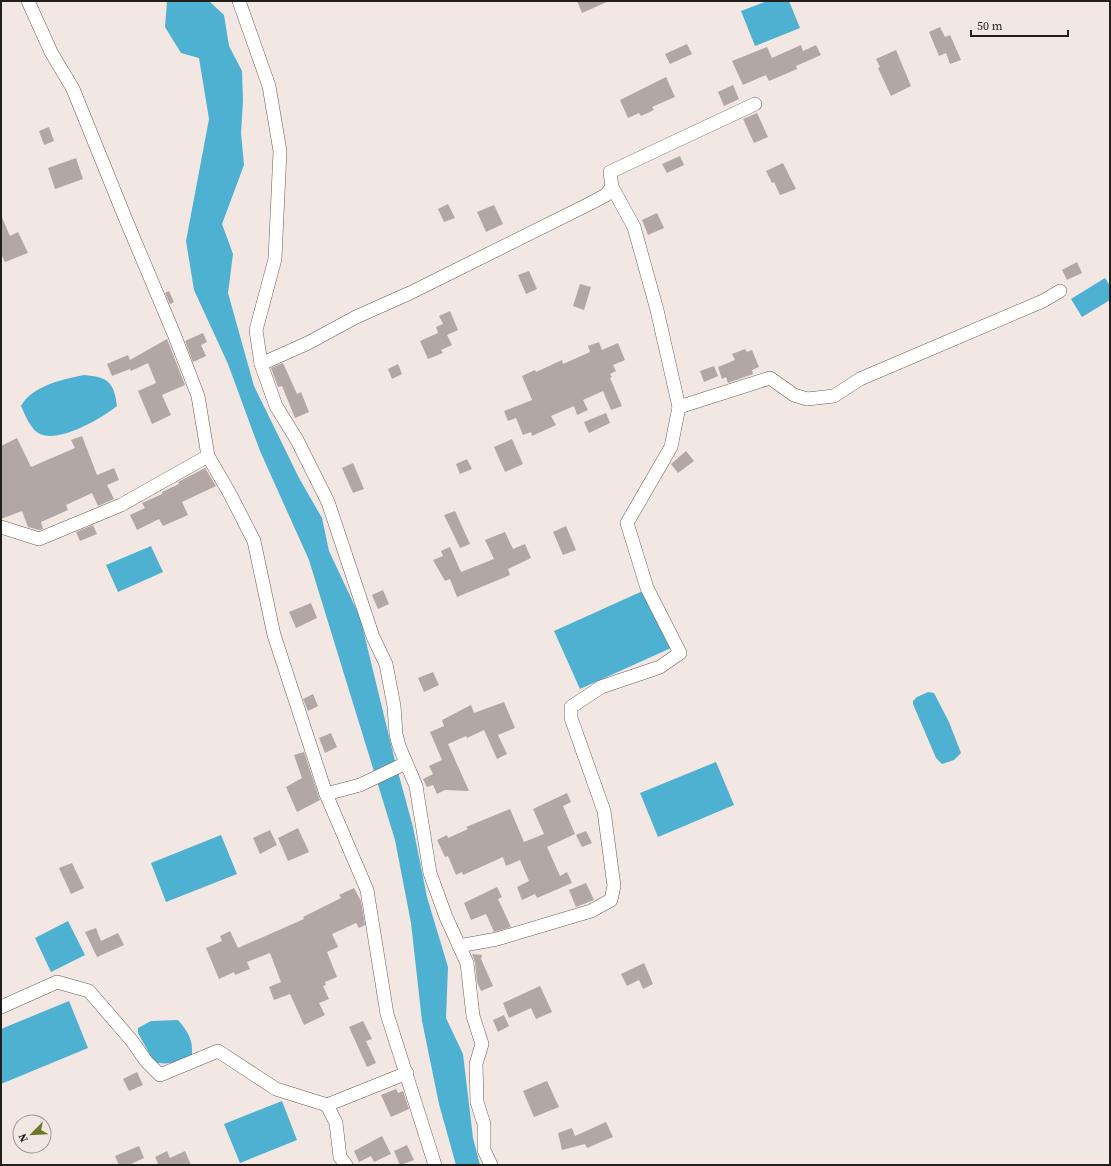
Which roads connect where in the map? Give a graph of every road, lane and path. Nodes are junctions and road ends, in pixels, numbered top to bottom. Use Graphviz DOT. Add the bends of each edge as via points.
graph roads {
  1 [pos="28,1"];
  2 [pos="239,1"];
  3 [pos="755,104"];
  4 [pos="612,187"];
  5 [pos="1060,291"];
  6 [pos="261,364"];
  7 [pos="679,407"];
  8 [pos="208,456"];
  9 [pos="1,527"];
  10 [pos="404,764"];
  11 [pos="326,794"];
  12 [pos="459,946"];
  13 [pos="1,1007"];
  14 [pos="407,1073"];
  15 [pos="327,1105"];
  16 [pos="346,1165"];
  17 [pos="435,1165"];
  18 [pos="491,1165"];
  1 -- 8 [label="street" via="51,52 73,89 174,334 198,396"];
  2 -- 6 [label="street" via="269,86 280,152 275,259 256,330"];
  3 -- 4 [label="street" via="610,172"];
  4 -- 6 [label="street" via="606,195 589,204"];
  4 -- 7 [label="street" via="634,227 657,310"];
  5 -- 7 [label="street" via="1043,301 860,379 834,396 807,399 794,396 770,378"];
  6 -- 10 [label="street" via="276,406 297,440 328,502 373,637 386,664 396,734"];
  7 -- 12 [label="street" via="671,447 627,523 647,588 680,653 660,667 601,687 571,707 571,718 604,811 614,886 611,900 591,911 497,939"];
  8 -- 9 [label="street" via="121,505 39,539"];
  8 -- 11 [label="street" via="254,542 274,635"];
  10 -- 11 [label="street" via="360,785"];
  10 -- 12 [label="street" via="416,786 430,873"];
  11 -- 14 [label="street" via="367,890 387,1014"];
  12 -- 18 [label="street" via="467,963 473,1016 482,1044 476,1064 478,1102 484,1124 484,1150"];
  13 -- 15 [label="street" via="57,982 89,991 160,1075 218,1051 276,1089"];
  14 -- 15 [label="street"];
  14 -- 17 [label="street"];
  15 -- 16 [label="street" via="336,1123 340,1157"];
}
